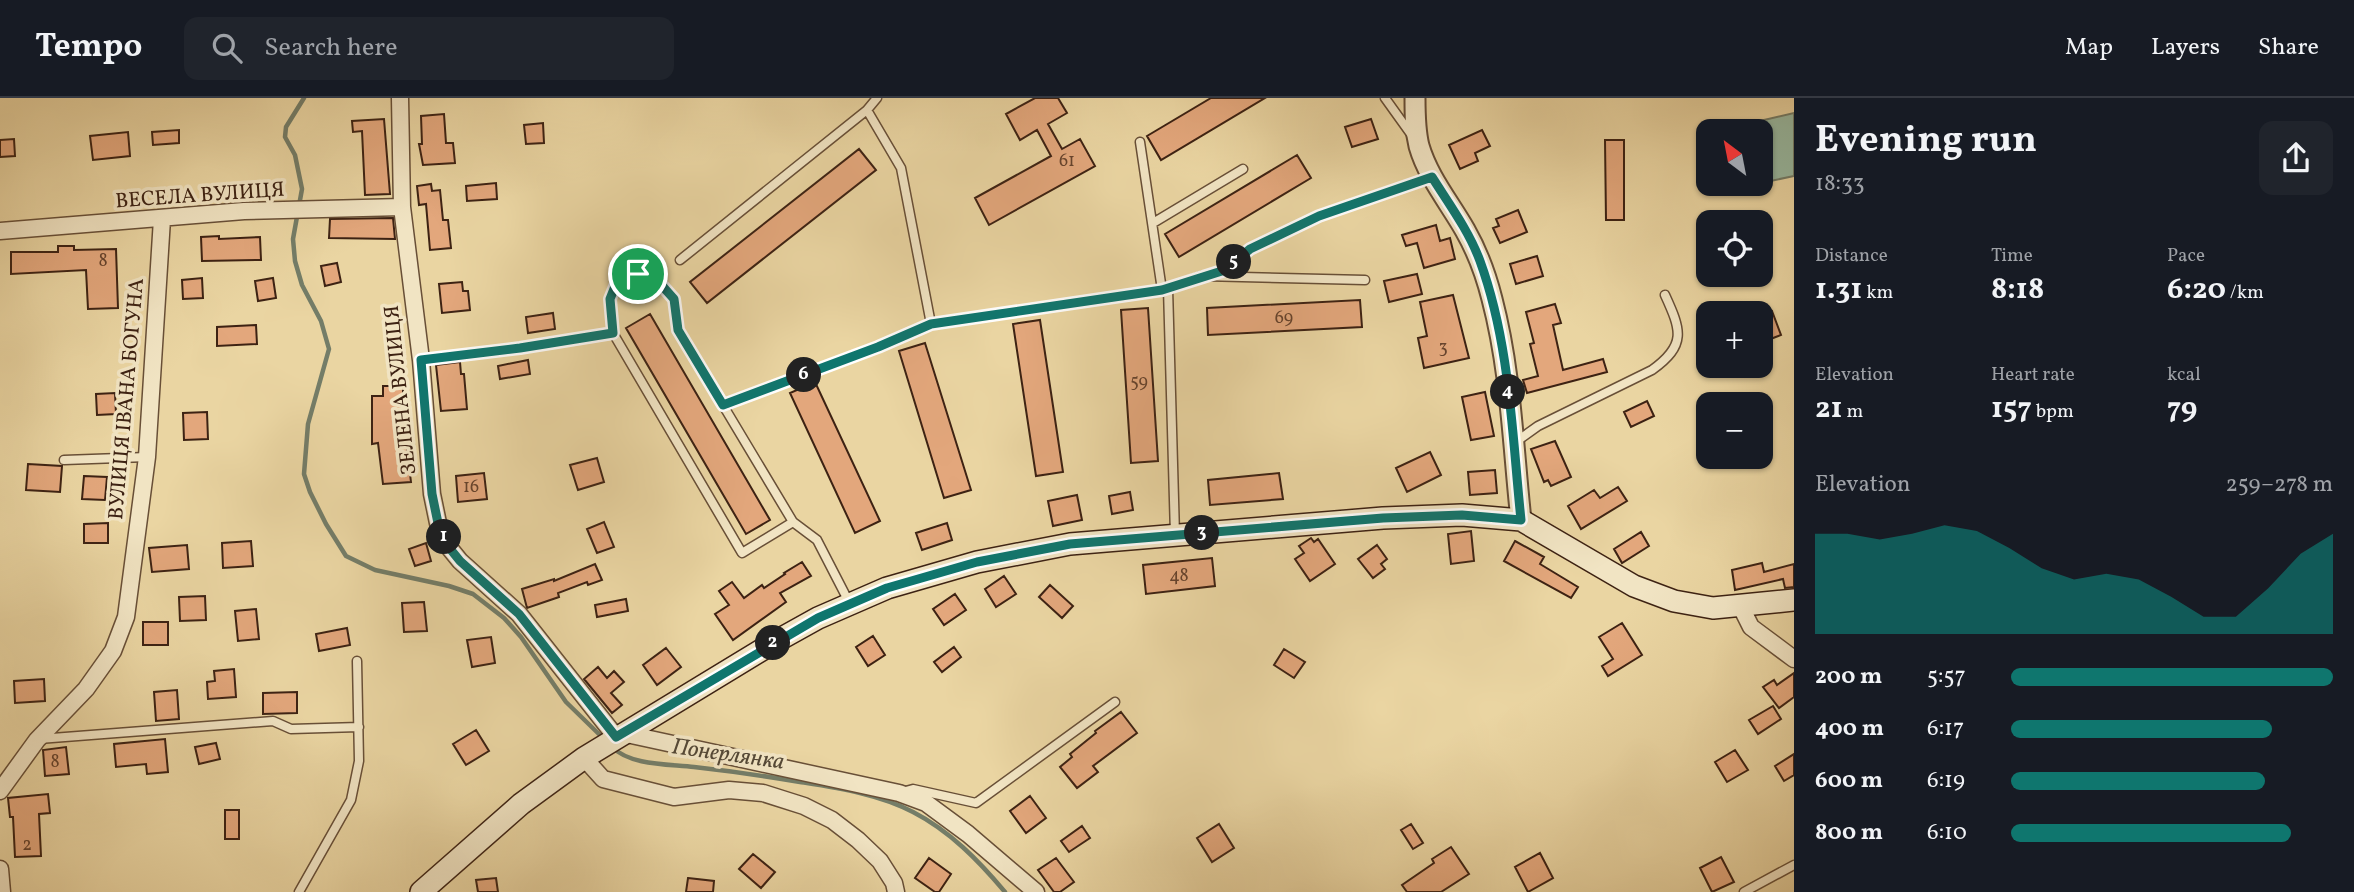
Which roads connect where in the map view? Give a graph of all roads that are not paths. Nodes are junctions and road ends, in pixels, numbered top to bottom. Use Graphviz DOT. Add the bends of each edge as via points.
graph roads {
  1 [pos="400,98"];
  2 [pos="877,98"];
  3 [pos="1385,98"];
  4 [pos="1415,98"];
  5 [pos="867,110"];
  6 [pos="1140,142"];
  7 [pos="1419,145"];
  8 [pos="1243,169"];
  9 [pos="1432,177"];
  10 [pos="402,207"];
  11 [pos="162,219"];
  12 [pos="1153,223"];
  13 [pos="0,231"];
  14 [pos="680,260"];
  15 [pos="1202,276"];
  16 [pos="1365,280"];
  17 [pos="1165,289"];
  18 [pos="1665,295"];
  19 [pos="931,324"];
  20 [pos="520,348"];
  21 [pos="421,360"];
  22 [pos="723,405"];
  23 [pos="1513,443"];
  24 [pos="147,457"];
  25 [pos="64,460"];
  26 [pos="1521,520"];
  27 [pos="793,523"];
  28 [pos="1175,535"];
  29 [pos="1794,600"];
  30 [pos="849,603"];
  31 [pos="1741,607"];
  32 [pos="1794,659"];
  33 [pos="357,661"];
  34 [pos="1115,702"];
  35 [pos="359,727"];
  36 [pos="37,740"];
  37 [pos="606,743"];
  38 [pos="0,790"];
  39 [pos="899,793"];
  40 [pos="1794,864"];
  41 [pos="0,869"];
  42 [pos="2,892"];
  43 [pos="299,892"];
  44 [pos="421,892"];
  45 [pos="896,892"];
  46 [pos="1036,892"];
  47 [pos="1744,892"];
  1 -- 10 [label="street, ЗЕЛЕНА ВУЛИЦЯ"];
  2 -- 5 [label="lane"];
  3 -- 7 [label="lane"];
  4 -- 7 [label="street"];
  5 -- 14 [label="lane"];
  5 -- 19 [label="lane" via="901,168"];
  6 -- 12 [label="lane"];
  7 -- 9 [label="street"];
  8 -- 12 [label="lane"];
  9 -- 15 [label="lane" via="1319,216 1250,249 1225,270"];
  9 -- 23 [label="street" via="1474,249 1492,299"];
  10 -- 11 [label="street, ВЕСЕЛА ВУЛИЦЯ" via="244,211"];
  10 -- 21 [label="street, ЗЕЛЕНА ВУЛИЦЯ"];
  11 -- 13 [label="street, ВЕСЕЛА ВУЛИЦЯ"];
  11 -- 24 [label="street, ВУЛИЦЯ ІВАНА БОГУНА"];
  12 -- 17 [label="lane"];
  15 -- 16 [label="lane"];
  15 -- 17 [label="lane"];
  17 -- 19 [label="lane"];
  17 -- 28 [label="lane"];
  18 -- 23 [label="lane" via="1679,325 1679,336 1667,360"];
  19 -- 22 [label="lane"];
  20 -- 21 [label="lane"];
  21 -- 37 [label="street, ЗЕЛЕНА ВУЛИЦЯ" via="432,494 447,545 519,614"];
  22 -- 27 [label="lane"];
  22 -- 27 [label="lane" via="678,330 674,299 648,275 630,275 616,284 610,299 613,333 742,553"];
  23 -- 26 [label="street"];
  24 -- 25 [label="lane"];
  24 -- 36 [label="street, ВУЛИЦЯ ІВАНА БОГУНА" via="126,617 113,651 86,689"];
  26 -- 28 [label="main road" via="1462,515 1383,518"];
  26 -- 31 [label="main road" via="1652,594 1713,608"];
  27 -- 30 [label="lane" via="817,540"];
  28 -- 30 [label="main road" via="1014,554 914,579"];
  29 -- 31 [label="main road"];
  30 -- 37 [label="main road"];
  31 -- 32 [label="street" via="1751,626"];
  33 -- 35 [label="lane"];
  34 -- 39 [label="lane" via="982,801 969,803 913,789"];
  35 -- 36 [label="lane" via="291,729 273,721"];
  35 -- 43 [label="lane" via="359,761 351,800"];
  36 -- 38 [label="street, ВУЛИЦЯ ІВАНА БОГУНА"];
  37 -- 39 [label="street"];
  37 -- 44 [label="main road" via="521,804"];
  37 -- 45 [label="street, ЗЕЛЕНА ВУЛИЦЯ" via="603,779 674,796 729,790 763,793 832,820 880,861"];
  39 -- 46 [label="street" via="926,803"];
  40 -- 47 [label="lane"];
  41 -- 42 [label="street"];
}
